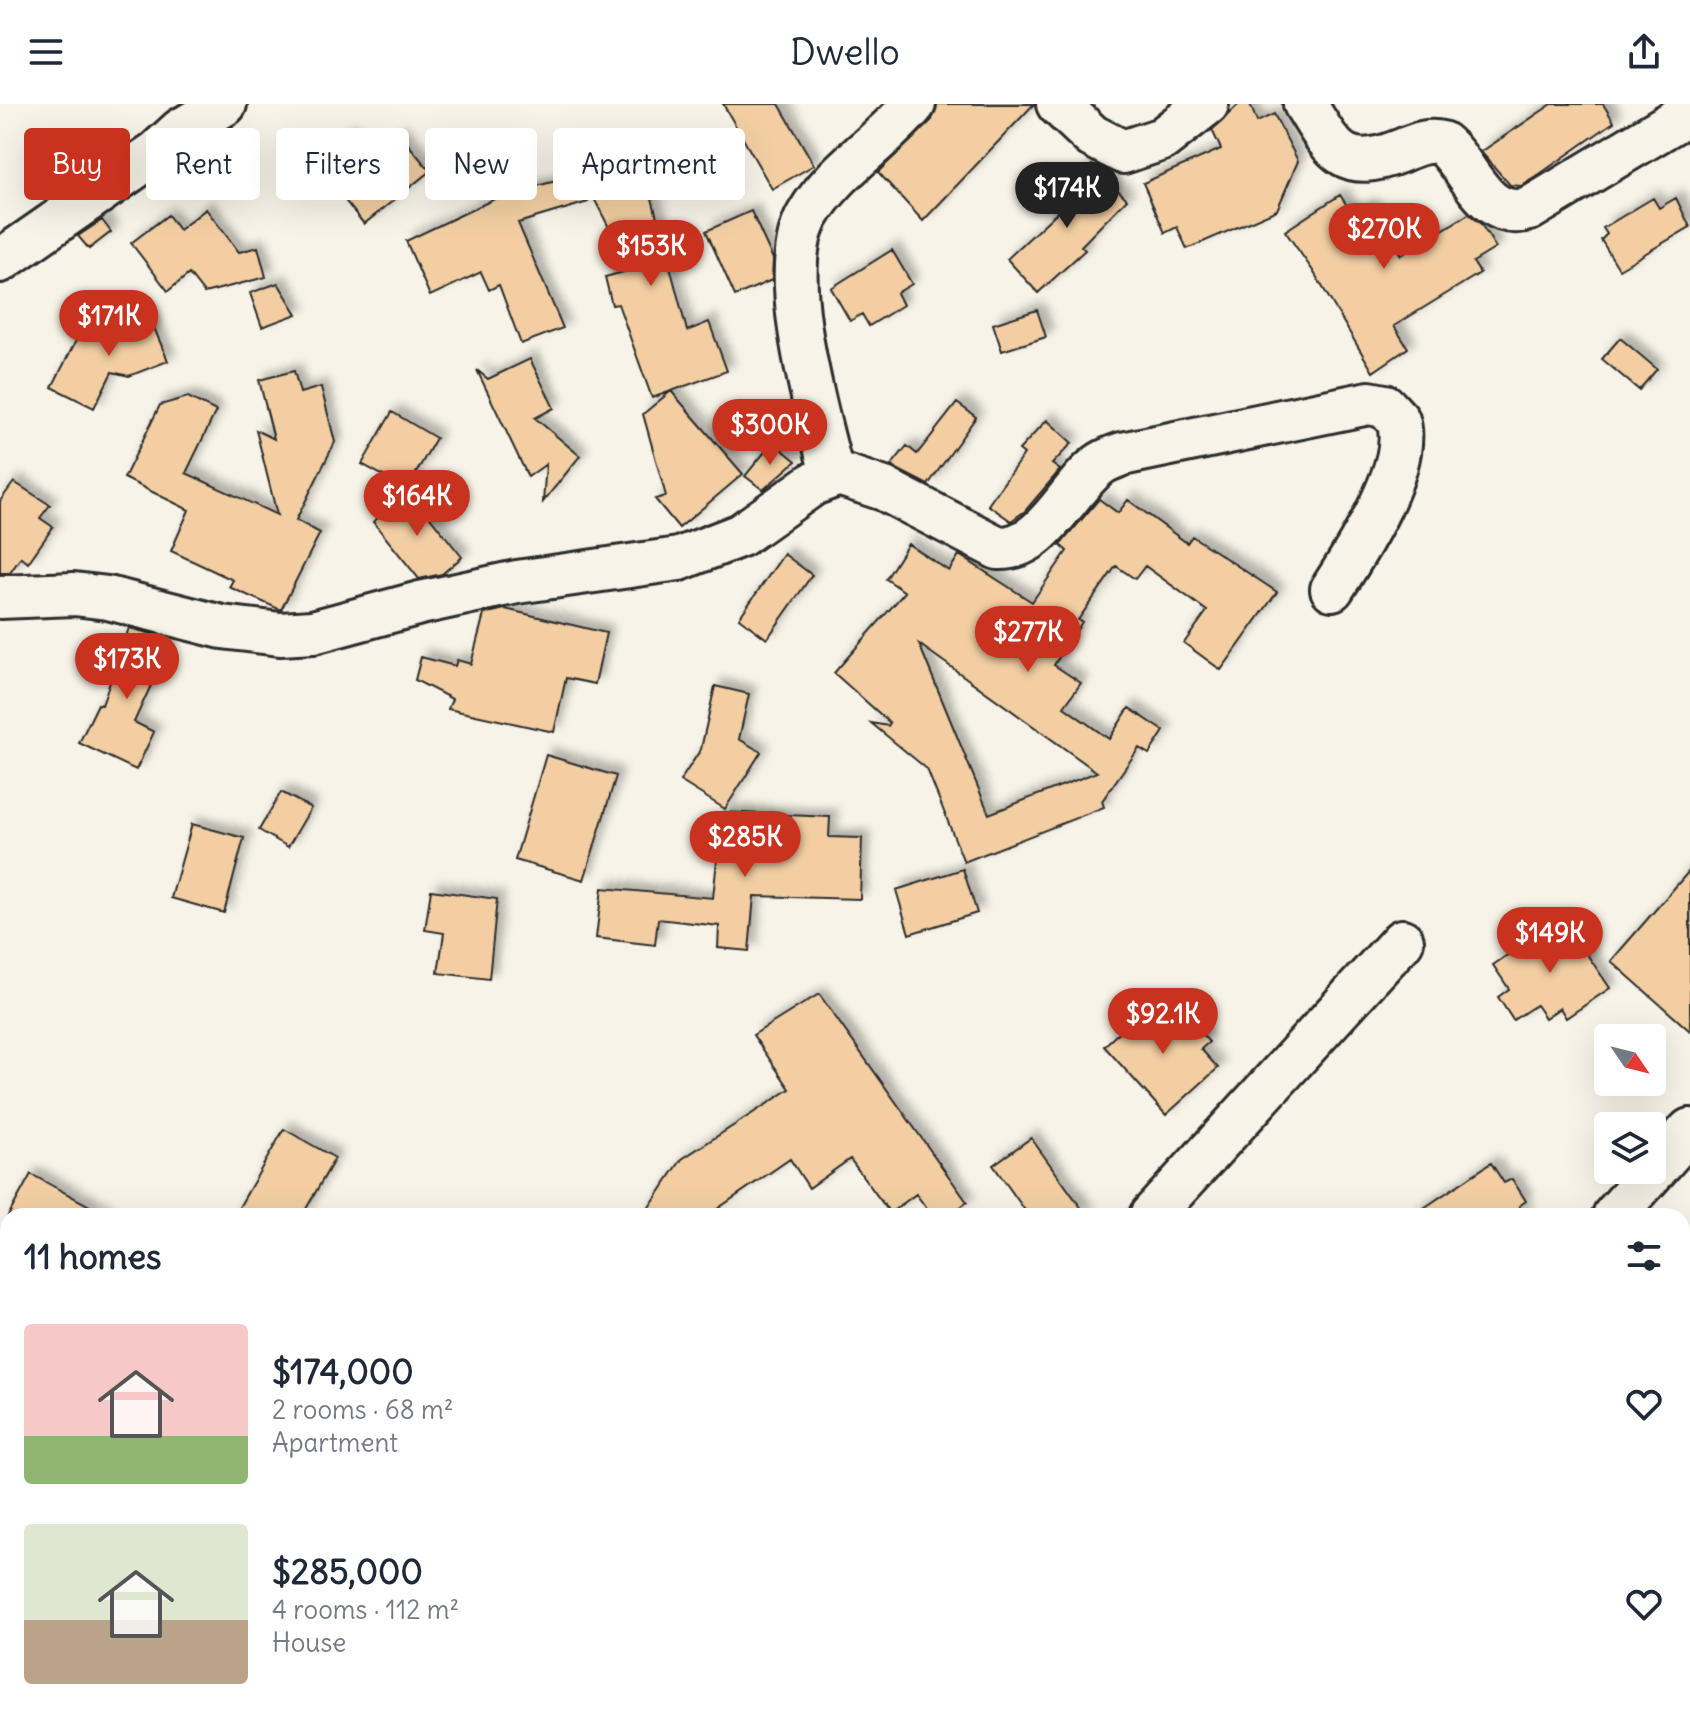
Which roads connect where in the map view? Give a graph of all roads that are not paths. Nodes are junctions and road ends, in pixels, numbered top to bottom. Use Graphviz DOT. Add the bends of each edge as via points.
graph roads {
  1 [pos="225,104"];
  2 [pos="914,104"];
  3 [pos="1058,104"];
  4 [pos="1207,104"];
  5 [pos="1305,104"];
  6 [pos="1690,112"];
  7 [pos="0,261"];
  8 [pos="832,474"];
  9 [pos="1332,589"];
  10 [pos="0,597"];
  11 [pos="1402,941"];
  12 [pos="1690,1130"];
  13 [pos="1158,1208"];
  14 [pos="1621,1208"];
  1 -- 7 [label="street"];
  2 -- 8 [label="street" via="825,191 798,235 800,325"];
  3 -- 4 [label="street" via="1092,136 1123,152 1162,139"];
  5 -- 6 [label="street" via="1336,150 1355,161 1367,162 1425,141 1442,143 1480,190 1512,213 1529,209"];
  8 -- 9 [label="street" via="865,481 988,544 1012,549 1034,535 1096,467 1122,454 1369,403 1381,405 1398,420 1400,449 1363,541"];
  8 -- 10 [label="street" via="741,535 679,559 517,582 313,632 222,627 74,594"];
  11 -- 13 [label="street"];
  12 -- 14 [label="street"];
}
